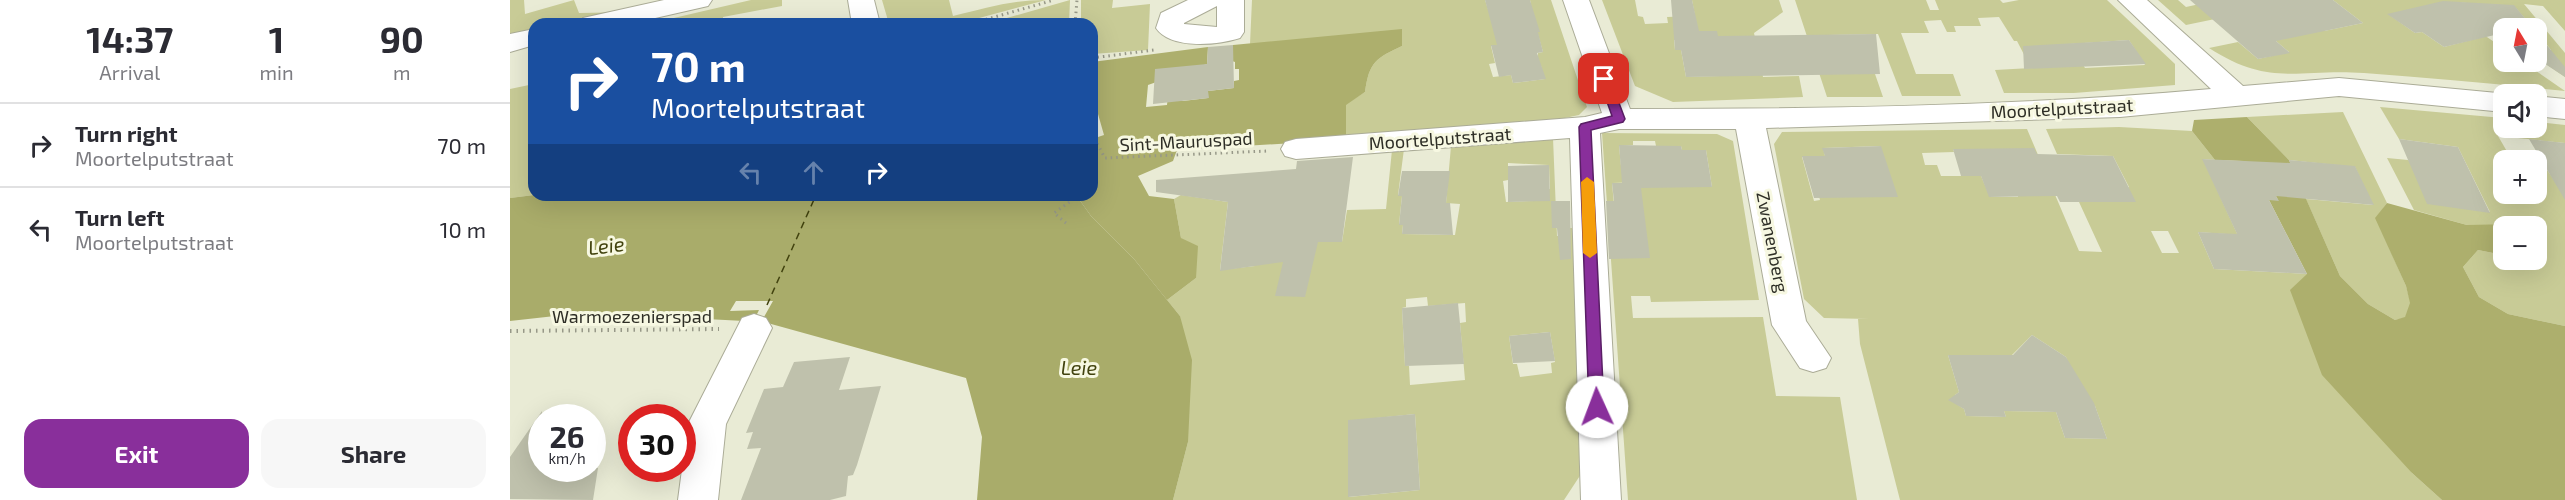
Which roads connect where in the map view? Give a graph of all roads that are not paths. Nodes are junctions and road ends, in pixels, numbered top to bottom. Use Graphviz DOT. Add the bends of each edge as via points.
graph roads {
  1 [pos="601,0"];
  2 [pos="664,0"];
  3 [pos="699,0"];
  4 [pos="1208,0"];
  5 [pos="1231,0"];
  6 [pos="1576,0"];
  7 [pos="2132,0"];
  8 [pos="620,18"];
  9 [pos="528,38"];
  10 [pos="510,43"];
  11 [pos="2236,96"];
  12 [pos="2493,102"];
  13 [pos="2547,107"];
  14 [pos="2565,109"];
  15 [pos="1618,119"];
  16 [pos="1749,119"];
  17 [pos="1585,127"];
  18 [pos="1296,149"];
  19 [pos="754,328"];
  20 [pos="1813,358"];
  21 [pos="698,500"];
  22 [pos="1600,500"];
  1 -- 2 [label="street" via="602,5 632,8"];
  3 -- 8 [label="street"];
  4 -- 5 [label="street" via="1171,19 1170,28 1209,35 1230,32"];
  6 -- 15 [label="street"];
  7 -- 11 [label="street"];
  9 -- 10 [label="street"];
  11 -- 12 [label="street, Moortelputstraat" via="2339,87"];
  11 -- 16 [label="street, Moortelputstraat" via="2043,110"];
  13 -- 14 [label="street"];
  15 -- 16 [label="street, Moortelputstraat"];
  15 -- 17 [label="street, Moortelputstraat"];
  16 -- 20 [label="street, Zwanenberg" via="1789,325"];
  17 -- 18 [label="street, Moortelputstraat"];
  17 -- 22 [label="street"];
  19 -- 21 [label="street" via="707,424"];
}
